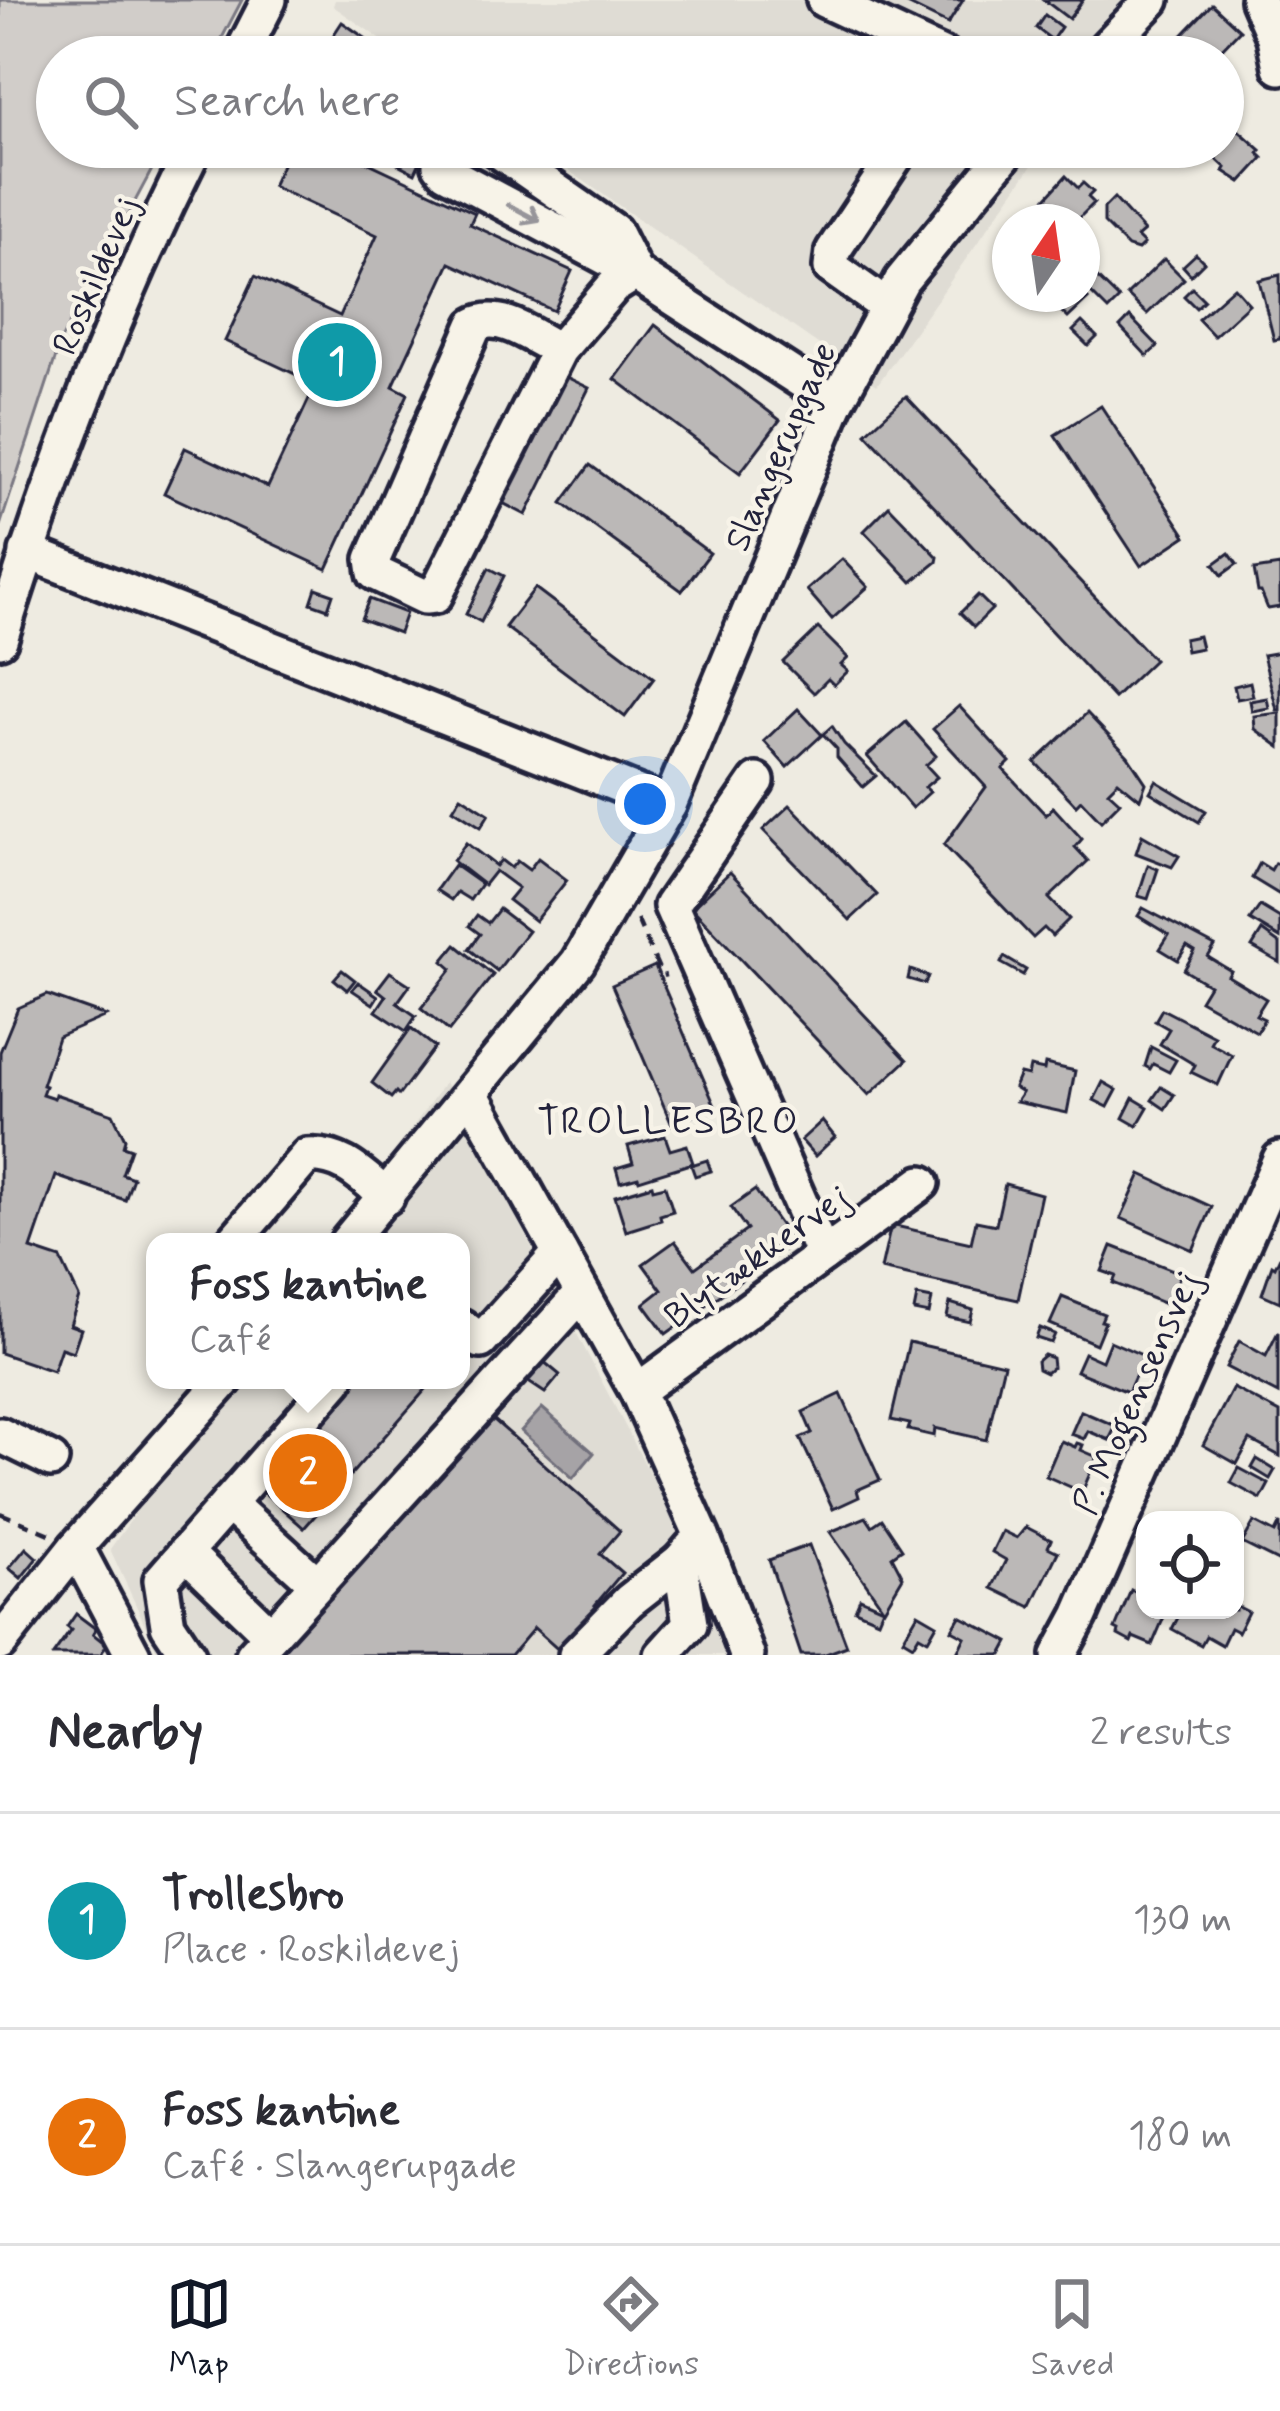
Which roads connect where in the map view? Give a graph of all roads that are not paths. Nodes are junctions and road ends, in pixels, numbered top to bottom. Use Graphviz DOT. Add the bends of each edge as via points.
graph roads {
  1 [pos="269,0"];
  2 [pos="824,0"];
  3 [pos="1152,0"];
  4 [pos="1258,0"];
  5 [pos="251,36"];
  6 [pos="901,36"];
  7 [pos="1117,36"];
  8 [pos="1280,67"];
  9 [pos="186,168"];
  10 [pos="443,168"];
  11 [pos="523,168"];
  12 [pos="888,168"];
  13 [pos="981,168"];
  14 [pos="634,273"];
  15 [pos="887,307"];
  16 [pos="559,350"];
  17 [pos="836,403"];
  18 [pos="27,552"];
  19 [pos="0,640"];
  20 [pos="757,781"];
  21 [pos="669,805"];
  22 [pos="472,1095"];
  23 [pos="1280,1159"];
  24 [pos="922,1184"];
  25 [pos="387,1197"];
  26 [pos="240,1233"];
  27 [pos="355,1233"];
  28 [pos="560,1253"];
  29 [pos="823,1255"];
  30 [pos="582,1293"];
  31 [pos="500,1321"];
  32 [pos="470,1333"];
  33 [pos="532,1348"];
  34 [pos="217,1389"];
  35 [pos="328,1389"];
  36 [pos="637,1391"];
  37 [pos="0,1435"];
  38 [pos="51,1460"];
  39 [pos="228,1503"];
  40 [pos="76,1547"];
  41 [pos="691,1548"];
  42 [pos="185,1552"];
  43 [pos="317,1584"];
  44 [pos="690,1624"];
  45 [pos="0,1643"];
  46 [pos="262,1645"];
  47 [pos="133,1655"];
  48 [pos="188,1655"];
  49 [pos="576,1655"];
  50 [pos="662,1655"];
  51 [pos="704,1655"];
  52 [pos="747,1655"];
  53 [pos="1059,1655"];
  1 -- 5 [label="street"];
  2 -- 6 [label="street"];
  3 -- 7 [label="street"];
  4 -- 8 [label="street"];
  9 -- 18 [label="street, Roskildevej" via="96,367"];
  10 -- 14 [label="street, one-way"];
  11 -- 14 [label="street" via="614,231"];
  12 -- 15 [label="street" via="833,251 831,267"];
  13 -- 15 [label="street, Slangerupgade"];
  14 -- 16 [label="street"];
  14 -- 17 [label="street"];
  15 -- 17 [label="street, Slangerupgade"];
  16 -- 16 [label="street" via="436,596 375,573 373,559 475,325 499,320"];
  17 -- 21 [label="street, Slangerupgade"];
  18 -- 19 [label="street, Roskildevej"];
  18 -- 21 [label="street"];
  20 -- 29 [label="street" via="670,906"];
  21 -- 22 [label="street, Slangerupgade" via="578,962"];
  22 -- 25 [label="street, Slangerupgade"];
  22 -- 28 [label="street"];
  23 -- 53 [label="street, P. Mogensensvej"];
  24 -- 29 [label="street, Blytækkervej"];
  25 -- 26 [label="street" via="342,1160 307,1156"];
  25 -- 27 [label="street, Slangerupgade"];
  28 -- 30 [label="street"];
  28 -- 31 [label="street"];
  29 -- 36 [label="street, Blytækkervej"];
  30 -- 33 [label="street"];
  30 -- 36 [label="street"];
  31 -- 32 [label="street" via="481,1341"];
  31 -- 33 [label="street"];
  33 -- 43 [label="street"];
  34 -- 40 [label="street"];
  35 -- 39 [label="street"];
  36 -- 41 [label="street"];
  37 -- 38 [label="street"];
  39 -- 42 [label="street"];
  39 -- 43 [label="street"];
  40 -- 45 [label="street"];
  40 -- 47 [label="street"];
  41 -- 44 [label="street"];
  41 -- 49 [label="street"];
  41 -- 52 [label="street"];
  42 -- 46 [label="street"];
  42 -- 48 [label="street" via="161,1580 167,1625"];
  43 -- 46 [label="street"];
  44 -- 50 [label="street"];
  44 -- 51 [label="street"];
}
